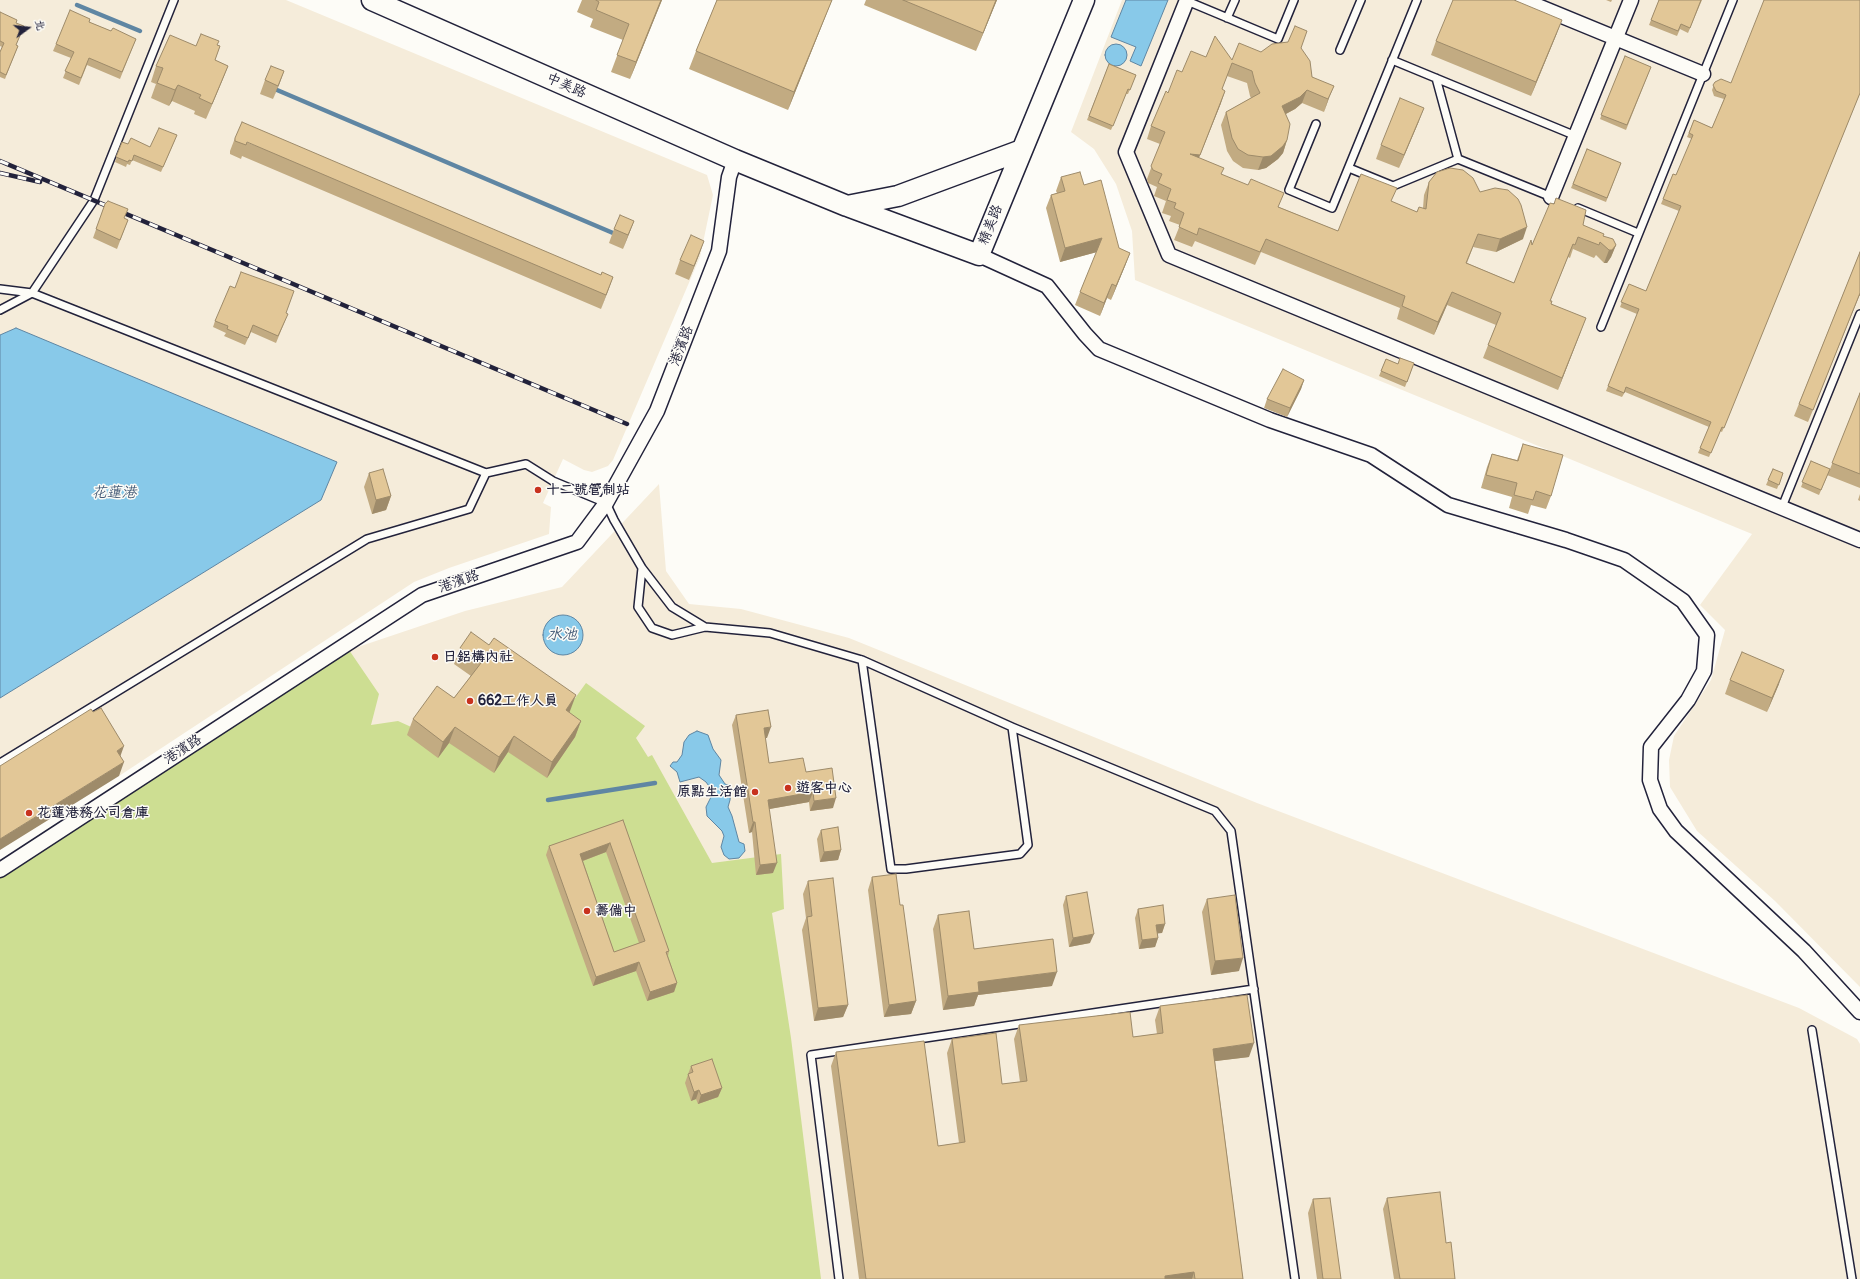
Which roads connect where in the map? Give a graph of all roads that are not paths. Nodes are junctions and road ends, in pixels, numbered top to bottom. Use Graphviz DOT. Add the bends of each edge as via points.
graph roads {
  1 [pos="174,0"];
  2 [pos="372,0"];
  3 [pos="1084,0"];
  4 [pos="1235,0"];
  5 [pos="1294,0"];
  6 [pos="1361,0"];
  7 [pos="1417,0"];
  8 [pos="1523,0"];
  9 [pos="1631,0"];
  10 [pos="1733,0"];
  11 [pos="1187,1"];
  12 [pos="1227,18"];
  13 [pos="1616,38"];
  14 [pos="1340,50"];
  15 [pos="1392,60"];
  16 [pos="1703,74"];
  17 [pos="1436,78"];
  18 [pos="1316,124"];
  19 [pos="1576,136"];
  20 [pos="1022,150"];
  21 [pos="1458,159"];
  22 [pos="735,160"];
  23 [pos="1349,168"];
  24 [pos="761,171"];
  25 [pos="1555,199"];
  26 [pos="847,206"];
  27 [pos="1573,206"];
  28 [pos="1638,233"];
  29 [pos="979,255"];
  30 [pos="0,289"];
  31 [pos="32,293"];
  32 [pos="0,310"];
  33 [pos="1860,314"];
  34 [pos="1601,326"];
  35 [pos="486,473"];
  36 [pos="606,503"];
  37 [pos="1782,507"];
  38 [pos="1860,540"];
  39 [pos="642,568"];
  40 [pos="705,627"];
  41 [pos="862,660"];
  42 [pos="1012,727"];
  43 [pos="0,763"];
  44 [pos="0,870"];
  45 [pos="1254,989"];
  46 [pos="1860,1012"];
  47 [pos="1812,1030"];
  48 [pos="839,1279"];
  49 [pos="1295,1279"];
  50 [pos="1852,1279"];
  1 -- 31 [label="lane" via="94,200"];
  2 -- 22 [label="main road, 中美路"];
  3 -- 20 [label="main road, 精美路"];
  4 -- 12 [label="lane"];
  5 -- 12 [label="lane" via="1278,39"];
  6 -- 14 [label="lane"];
  7 -- 15 [label="lane"];
  8 -- 13 [label="street"];
  9 -- 13 [label="street"];
  10 -- 16 [label="lane"];
  11 -- 12 [label="lane"];
  11 -- 37 [label="street" via="1126,152 1168,255"];
  13 -- 16 [label="street"];
  13 -- 19 [label="street"];
  15 -- 17 [label="lane"];
  15 -- 23 [label="lane"];
  16 -- 28 [label="lane"];
  17 -- 19 [label="lane"];
  17 -- 21 [label="lane"];
  18 -- 23 [label="lane" via="1289,190 1332,208"];
  19 -- 25 [label="street"];
  20 -- 26 [label="main road" via="898,196"];
  20 -- 29 [label="main road, 精美路"];
  21 -- 23 [label="lane" via="1393,186"];
  21 -- 25 [label="lane"];
  22 -- 24 [label="main road, 中美路"];
  22 -- 36 [label="street, 港濱路" via="729,177 719,251 656,411"];
  24 -- 26 [label="main road, 精美路"];
  26 -- 29 [label="main road, 精美路"];
  27 -- 28 [label="lane"];
  28 -- 34 [label="lane"];
  29 -- 46 [label="street" via="1046,286 1099,349 1270,420 1372,455 1448,506 1566,540 1624,560 1683,601 1707,635 1704,671 1688,700 1651,747 1650,780 1660,809 1676,831 1804,951"];
  30 -- 31 [label="lane"];
  31 -- 32 [label="lane"];
  31 -- 35 [label="lane"];
  33 -- 37 [label="lane"];
  35 -- 36 [label="lane" via="526,464 553,481"];
  35 -- 43 [label="lane" via="469,509 367,539"];
  36 -- 39 [label="lane"];
  36 -- 44 [label="street, 港濱路" via="576,542 422,595"];
  37 -- 38 [label="street"];
  39 -- 40 [label="lane" via="672,606"];
  39 -- 40 [label="lane" via="638,607 652,628 672,635"];
  40 -- 41 [label="lane" via="770,633"];
  41 -- 42 [label="lane"];
  41 -- 42 [label="lane" via="891,869 1020,854 1028,845"];
  42 -- 45 [label="lane" via="1215,811 1231,831"];
  45 -- 48 [label="lane" via="811,1055"];
  45 -- 49 [label="lane"];
  47 -- 50 [label="lane"];
}
